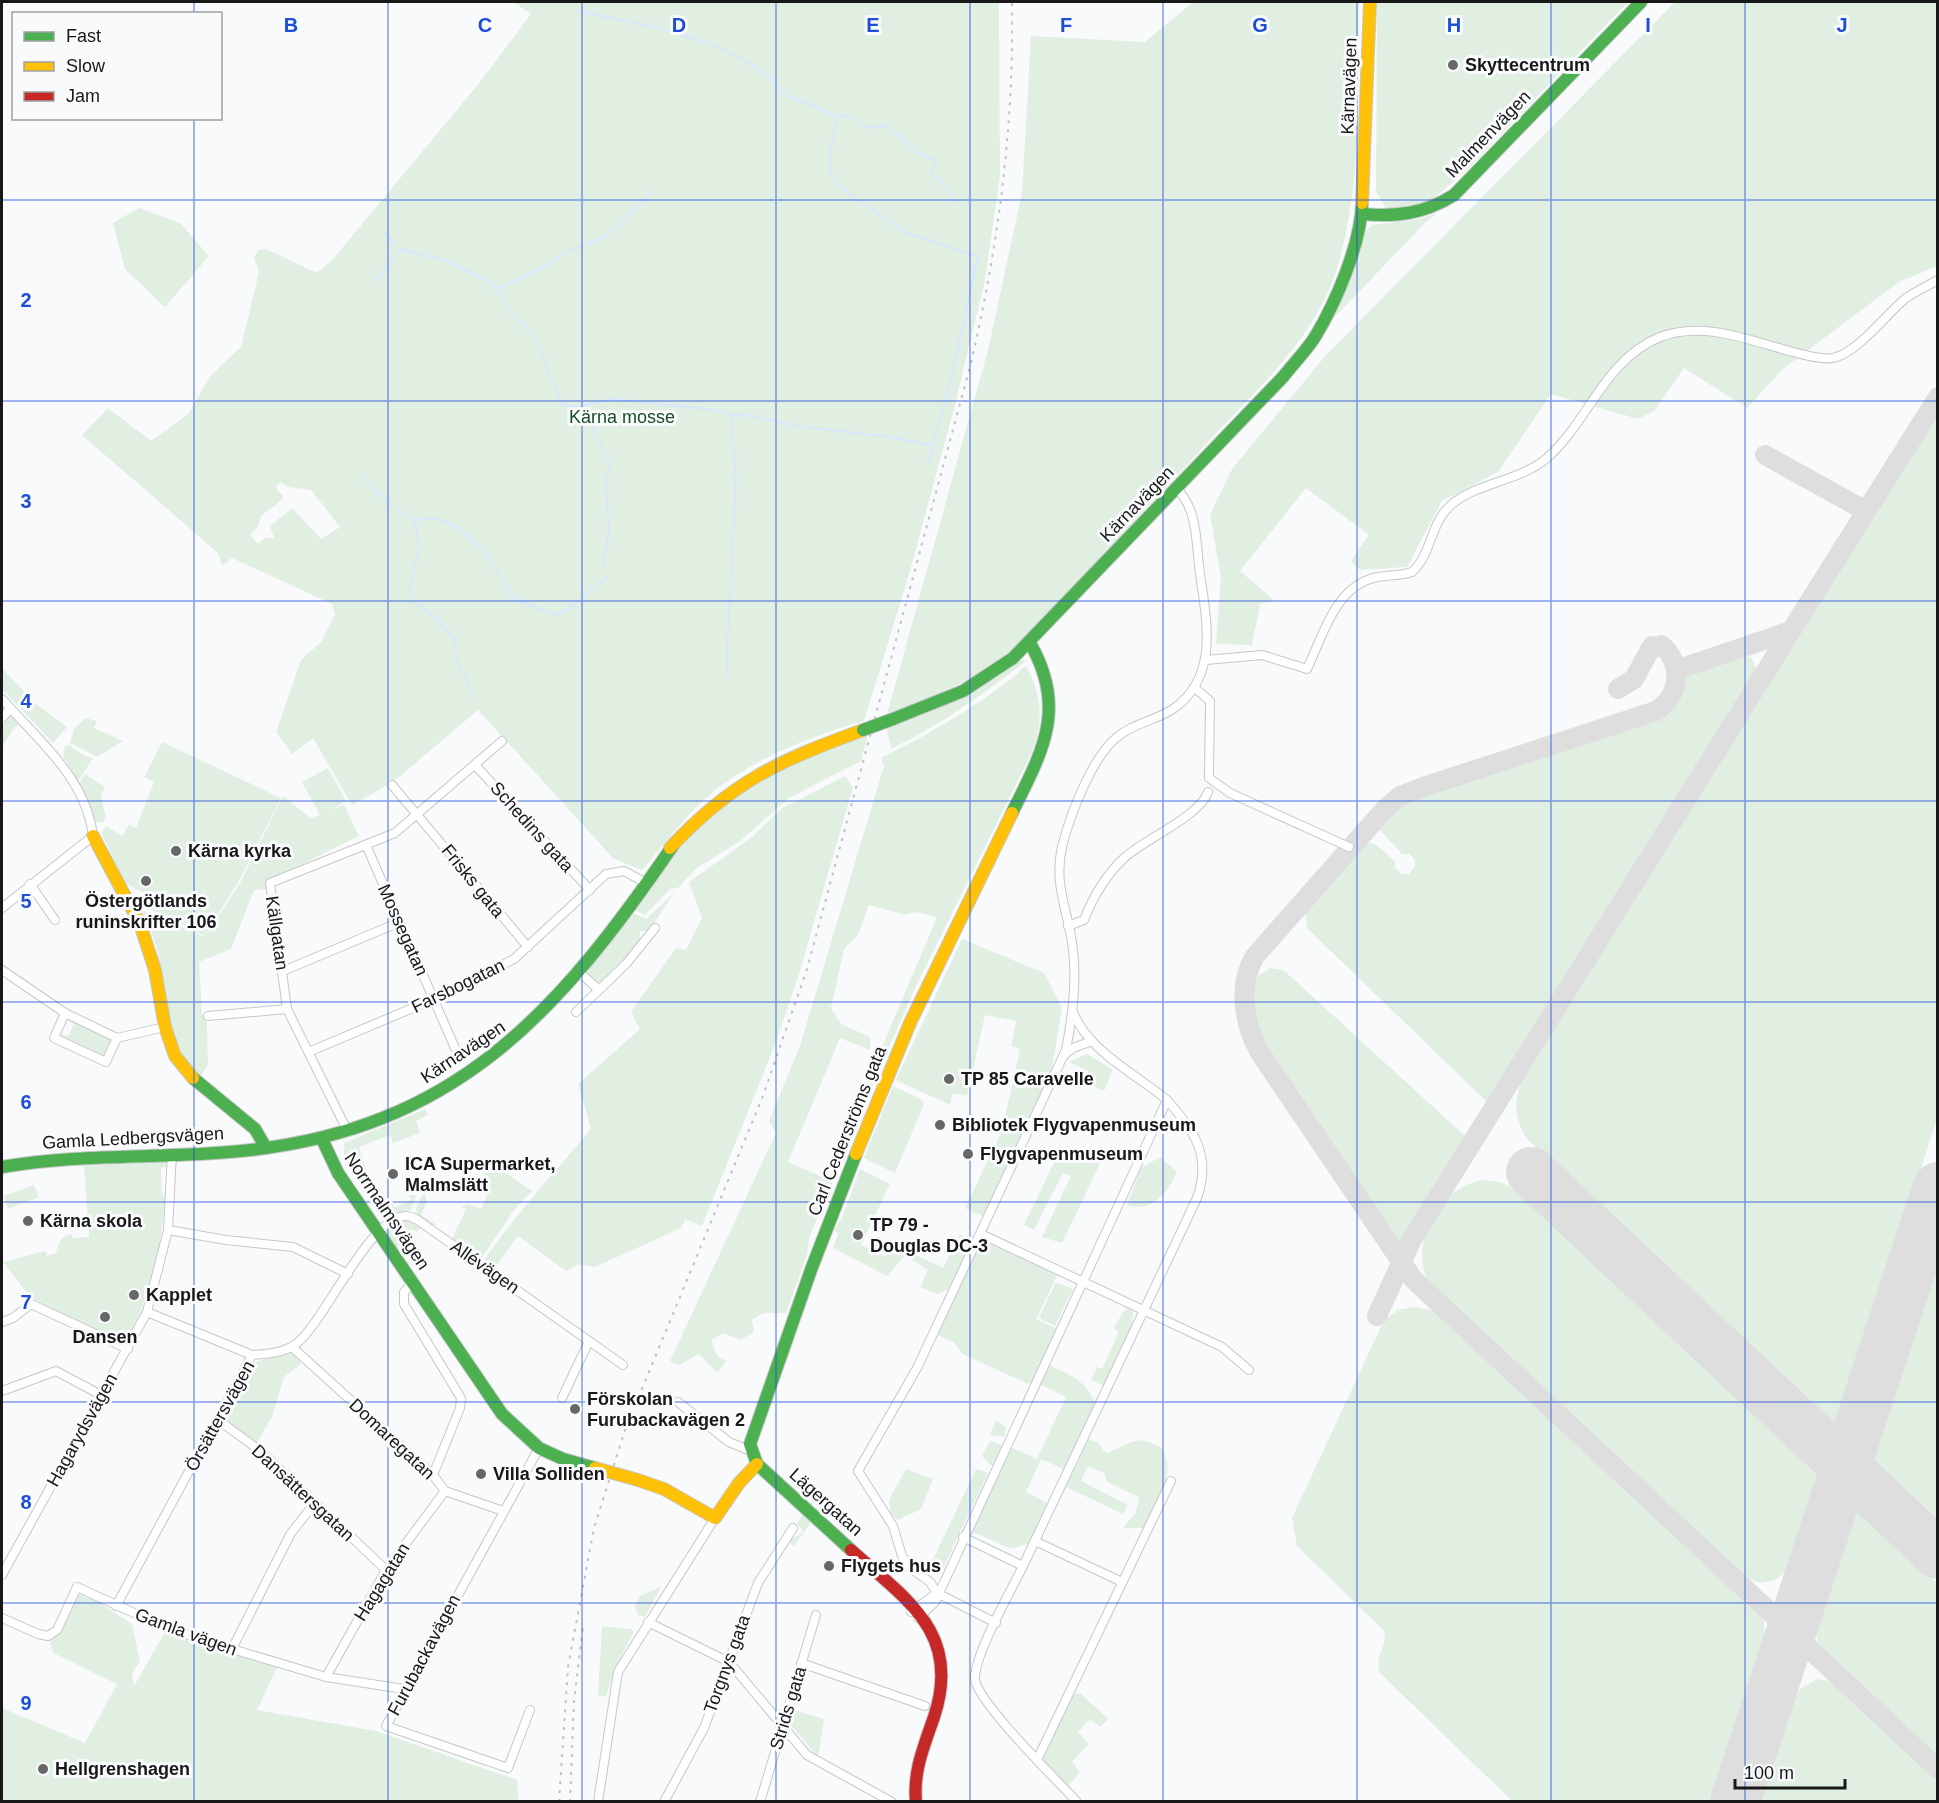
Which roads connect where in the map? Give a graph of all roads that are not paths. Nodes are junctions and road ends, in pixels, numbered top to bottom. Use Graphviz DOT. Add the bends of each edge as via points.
graph roads {
  1 [pos="1370,2"];
  2 [pos="1641,2"];
  3 [pos="1362,214"];
  4 [pos="1938,280"];
  5 [pos="1177,489"];
  6 [pos="1030,643"];
  7 [pos="1206,660"];
  8 [pos="1194,687"];
  9 [pos="2,699"];
  10 [pos="10,709"];
  11 [pos="2,718"];
  12 [pos="502,741"];
  13 [pos="475,765"];
  14 [pos="392,785"];
  15 [pos="1208,792"];
  16 [pos="418,814"];
  17 [pos="93,836"];
  18 [pos="366,845"];
  19 [pos="1349,847"];
  20 [pos="645,882"];
  21 [pos="30,884"];
  22 [pos="590,890"];
  23 [pos="2,908"];
  24 [pos="55,920"];
  25 [pos="400,922"];
  26 [pos="1068,926"];
  27 [pos="655,928"];
  28 [pos="528,947"];
  29 [pos="2,970"];
  30 [pos="283,971"];
  31 [pos="580,973"];
  32 [pos="599,990"];
  33 [pos="434,999"];
  34 [pos="287,1009"];
  35 [pos="1072,1009"];
  36 [pos="576,1012"];
  37 [pos="65,1013"];
  38 [pos="208,1016"];
  39 [pos="165,1027"];
  40 [pos="117,1038"];
  41 [pos="1092,1041"];
  42 [pos="455,1048"];
  43 [pos="310,1051"];
  44 [pos="1064,1055"];
  45 [pos="1167,1100"];
  46 [pos="348,1132"];
  47 [pos="322,1139"];
  48 [pos="266,1148"];
  49 [pos="172,1153"];
  50 [pos="2,1167"];
  51 [pos="168,1230"];
  52 [pos="378,1233"];
  53 [pos="981,1234"];
  54 [pos="348,1274"];
  55 [pos="1083,1281"];
  56 [pos="413,1282"];
  57 [pos="1143,1311"];
  58 [pos="147,1312"];
  59 [pos="2,1322"];
  60 [pos="589,1341"];
  61 [pos="292,1347"];
  62 [pos="128,1349"];
  63 [pos="252,1355"];
  64 [pos="623,1365"];
  65 [pos="1250,1370"];
  66 [pos="2,1391"];
  67 [pos="101,1395"];
  68 [pos="562,1398"];
  69 [pos="678,1402"];
  70 [pos="218,1420"];
  71 [pos="539,1448"];
  72 [pos="751,1451"];
  73 [pos="757,1464"];
  74 [pos="433,1475"];
  75 [pos="1171,1480"];
  76 [pos="446,1491"];
  77 [pos="315,1503"];
  78 [pos="503,1511"];
  79 [pos="715,1518"];
  80 [pos="793,1528"];
  81 [pos="963,1538"];
  82 [pos="1035,1541"];
  83 [pos="1023,1566"];
  84 [pos="386,1570"];
  85 [pos="2,1575"];
  86 [pos="1122,1582"];
  87 [pos="937,1593"];
  88 [pos="116,1606"];
  89 [pos="915,1614"];
  90 [pos="816,1615"];
  91 [pos="2,1618"];
  92 [pos="648,1622"];
  93 [pos="996,1623"];
  94 [pos="232,1649"];
  95 [pos="729,1662"];
  96 [pos="801,1663"];
  97 [pos="326,1677"];
  98 [pos="404,1689"];
  99 [pos="925,1706"];
  100 [pos="530,1710"];
  101 [pos="783,1724"];
  102 [pos="1037,1760"];
  103 [pos="598,1802"];
  104 [pos="664,1802"];
  105 [pos="760,1802"];
  106 [pos="892,1802"];
  107 [pos="916,1802"];
  108 [pos="1077,1802"];
  1 -- 3 [label="street, Kärnavägen"];
  2 -- 3 [label="street, Malmenvägen" via="1454,195 1424,212 1394,217"];
  3 -- 5 [label="street, Kärnavägen" via="1345,273 1314,338 1283,377"];
  4 -- 7 [label="street" via="1905,300 1848,352 1832,358 1707,331 1674,333 1645,345 1619,364 1544,460 1516,477 1462,497 1448,508 1412,572 1374,578 1348,592 1307,669 1262,655"];
  5 -- 6 [label="street, Kärnavägen"];
  5 -- 7 [label="street" via="1192,514 1206,607"];
  6 -- 20 [label="street, Kärnavägen, bridge" via="971,687 928,707 802,752 754,775 708,809"];
  6 -- 72 [label="street, Carl Cederströms gata" via="1049,692 1050,724 1044,748 877,1098 751,1438"];
  7 -- 8 [label="street"];
  8 -- 19 [label="street" via="1210,701 1209,778 1230,793"];
  8 -- 26 [label="street" via="1172,709 1115,738 1093,770 1060,856 1059,890"];
  9 -- 10 [label="street"];
  10 -- 11 [label="street"];
  10 -- 17 [label="street" via="75,782 91,819"];
  12 -- 13 [label="street, Källgatan"];
  13 -- 16 [label="street, Källgatan"];
  13 -- 22 [label="street, Schedins gata"];
  14 -- 16 [label="street"];
  15 -- 26 [label="street" via="1194,812 1124,858 1099,889 1084,920"];
  16 -- 18 [label="street, Källgatan" via="395,833"];
  16 -- 28 [label="street, Frisks gata"];
  17 -- 21 [label="street"];
  17 -- 39 [label="street" via="140,924 155,970"];
  18 -- 25 [label="street, Mossegatan"];
  18 -- 30 [label="street, Källgatan" via="270,883"];
  20 -- 22 [label="street, Farsbogatan" via="632,873 616,871 606,874"];
  20 -- 31 [label="street, Kärnavägen"];
  21 -- 23 [label="street"];
  21 -- 24 [label="street"];
  22 -- 28 [label="street, Farsbogatan"];
  25 -- 30 [label="street"];
  25 -- 33 [label="street, Mossegatan"];
  26 -- 35 [label="street" via="1074,953"];
  27 -- 32 [label="street" via="627,964"];
  28 -- 33 [label="street, Farsbogatan" via="484,976"];
  29 -- 37 [label="street"];
  30 -- 34 [label="street, Källgatan"];
  31 -- 32 [label="street"];
  31 -- 46 [label="street, Kärnavägen" via="537,1019 475,1069 408,1108"];
  32 -- 36 [label="street"];
  33 -- 42 [label="street, Mossegatan"];
  33 -- 43 [label="street, Farsbogatan"];
  34 -- 38 [label="street"];
  34 -- 43 [label="street, Källgatan"];
  35 -- 41 [label="street"];
  35 -- 44 [label="street"];
  37 -- 40 [label="street"];
  37 -- 40 [label="street" via="54,1038 106,1062"];
  39 -- 40 [label="street"];
  39 -- 48 [label="street" via="175,1056 194,1079 255,1129"];
  41 -- 44 [label="street"];
  41 -- 45 [label="street"];
  43 -- 46 [label="street, Källgatan"];
  44 -- 53 [label="street"];
  45 -- 55 [label="street"];
  45 -- 57 [label="street" via="1184,1119 1197,1143 1204,1174 1197,1198"];
  46 -- 47 [label="street, Kärnavägen"];
  47 -- 48 [label="street"];
  47 -- 52 [label="street, Norrmalmsvägen" via="334,1168"];
  48 -- 49 [label="street, Gamla Ledbergsvägen"];
  49 -- 50 [label="street, Gamla Ledbergsvägen" via="62,1158"];
  49 -- 51 [label="street, Hagarydsvägen"];
  51 -- 54 [label="street" via="293,1247"];
  51 -- 58 [label="street, Hagarydsvägen"];
  52 -- 54 [label="street"];
  52 -- 56 [label="street, Norrmalmsvägen"];
  52 -- 60 [label="street, Allévägen" via="400,1217 411,1216"];
  53 -- 55 [label="street"];
  53 -- 87 [label="street" via="917,1368 858,1470 893,1526 905,1562 930,1582"];
  54 -- 61 [label="street" via="310,1329"];
  55 -- 57 [label="street"];
  55 -- 81 [label="street"];
  56 -- 71 [label="street, Norrmalmsvägen" via="502,1414"];
  56 -- 74 [label="street" via="404,1292 404,1304 461,1398"];
  57 -- 65 [label="street" via="1222,1347"];
  57 -- 82 [label="street"];
  58 -- 62 [label="street, Hagarydsvägen"];
  58 -- 63 [label="street"];
  59 -- 62 [label="street" via="31,1304"];
  60 -- 64 [label="street, Allévägen"];
  60 -- 68 [label="street"];
  61 -- 63 [label="street, Örsättersvägen"];
  61 -- 74 [label="street, Domaregatan"];
  62 -- 67 [label="street, Hagarydsvägen"];
  63 -- 70 [label="street, Örsättersvägen"];
  66 -- 67 [label="street" via="56,1371"];
  67 -- 85 [label="street, Hagarydsvägen"];
  69 -- 72 [label="street" via="729,1442"];
  70 -- 77 [label="street, Dansättersgatan" via="262,1452"];
  70 -- 88 [label="street, Örsättersvägen"];
  71 -- 78 [label="street, Furubackavägen"];
  71 -- 79 [label="street, Norrmalmsvägen, bridge" via="664,1489"];
  72 -- 73 [label="street"];
  73 -- 79 [label="street"];
  73 -- 89 [label="street, Lägergatan" via="870,1567"];
  74 -- 76 [label="street, Domaregatan"];
  75 -- 86 [label="street"];
  76 -- 78 [label="street, Domaregatan"];
  76 -- 84 [label="street, Hagagatan"];
  77 -- 84 [label="street, Dansättersgatan"];
  77 -- 94 [label="street" via="291,1533"];
  78 -- 98 [label="street, Furubackavägen"];
  79 -- 92 [label="street"];
  80 -- 95 [label="street, Torgnys gata" via="758,1583"];
  81 -- 83 [label="street"];
  81 -- 87 [label="street"];
  82 -- 83 [label="street"];
  82 -- 86 [label="street"];
  83 -- 93 [label="street"];
  84 -- 97 [label="street, Hagagatan"];
  86 -- 102 [label="street"];
  87 -- 89 [label="street" via="935,1602"];
  87 -- 93 [label="street"];
  88 -- 91 [label="street, Gamla vägen" via="77,1587 57,1630 48,1636"];
  88 -- 94 [label="street, Gamla vägen"];
  89 -- 107 [label="street, Lägergatan" via="942,1661 944,1684 916,1769"];
  90 -- 96 [label="street, Strids gata"];
  92 -- 95 [label="street"];
  92 -- 103 [label="street" via="616,1680"];
  93 -- 102 [label="street" via="977,1665 976,1684"];
  94 -- 97 [label="street, Gamla vägen"];
  95 -- 101 [label="street"];
  95 -- 104 [label="street, Torgnys gata" via="704,1728"];
  96 -- 99 [label="street"];
  96 -- 101 [label="street, Strids gata"];
  97 -- 98 [label="street, Gamla vägen"];
  98 -- 100 [label="street, Furubackavägen" via="386,1726 508,1768"];
  101 -- 105 [label="street, Strids gata"];
  101 -- 106 [label="street" via="813,1759"];
  102 -- 108 [label="street"];
}
